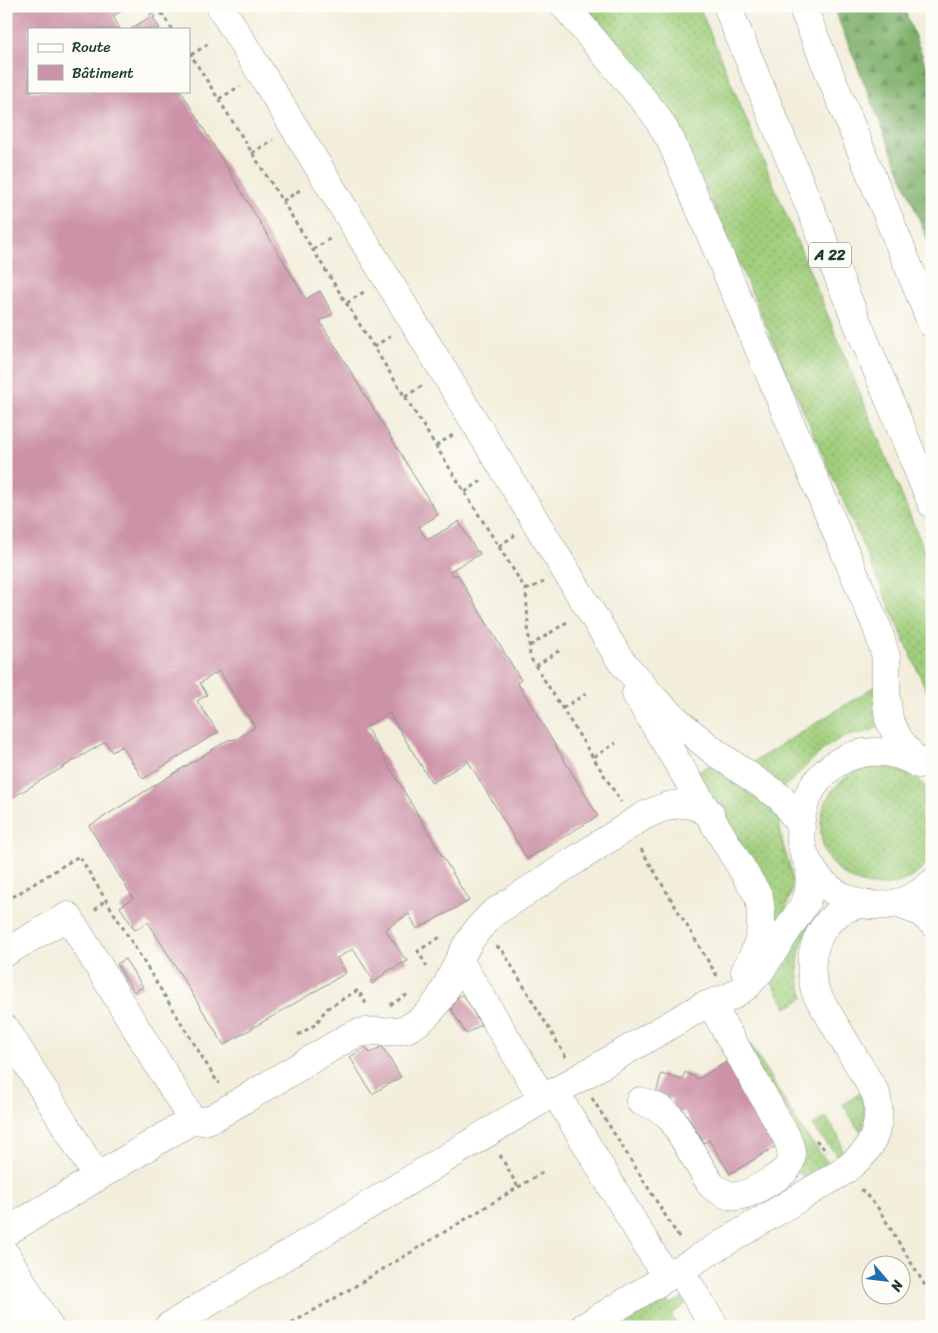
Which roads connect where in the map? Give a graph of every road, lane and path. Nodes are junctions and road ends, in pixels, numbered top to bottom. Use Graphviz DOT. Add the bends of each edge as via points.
graph roads {
  1 [pos="157,6"];
  2 [pos="220,6"];
  3 [pos="565,6"];
  4 [pos="727,6"];
  5 [pos="802,6"];
  6 [pos="171,28"];
  7 [pos="190,54"];
  8 [pos="932,324"];
  9 [pos="932,504"];
  10 [pos="589,609"];
  11 [pos="530,646"];
  12 [pos="560,650"];
  13 [pos="621,661"];
  14 [pos="536,666"];
  15 [pos="586,693"];
  16 [pos="563,708"];
  17 [pos="616,743"];
  18 [pos="594,757"];
  19 [pos="928,771"];
  20 [pos="710,813"];
  21 [pos="627,826"];
  22 [pos="801,827"];
  23 [pos="811,867"];
  24 [pos="932,883"];
  25 [pos="6,901"];
  26 [pos="896,903"];
  27 [pos="859,904"];
  28 [pos="932,922"];
  29 [pos="464,950"];
  30 [pos="6,952"];
  31 [pos="430,972"];
  32 [pos="418,988"];
  33 [pos="713,1000"];
  34 [pos="386,1007"];
  35 [pos="373,1015"];
  36 [pos="6,1029"];
  37 [pos="292,1038"];
  38 [pos="226,1078"];
  39 [pos="579,1078"];
  40 [pos="549,1095"];
  41 [pos="640,1101"];
  42 [pos="192,1120"];
  43 [pos="487,1133"];
  44 [pos="813,1136"];
  45 [pos="545,1171"];
  46 [pos="844,1171"];
  47 [pos="97,1177"];
  48 [pos="518,1187"];
  49 [pos="6,1232"];
  50 [pos="6,1255"];
  51 [pos="680,1269"];
  52 [pos="6,1277"];
  53 [pos="6,1296"];
  54 [pos="932,1298"];
  55 [pos="30,1315"];
  56 [pos="50,1327"];
  57 [pos="168,1327"];
  58 [pos="285,1327"];
  59 [pos="584,1327"];
  60 [pos="715,1327"];
  1 -- 6 [label="path"];
  2 -- 10 [label="main road"];
  3 -- 19 [label="main road" via="654,114 671,141 878,630 886,657 889,719 898,738"];
  4 -- 9 [label="main road, A 22"];
  5 -- 8 [label="main road"];
  7 -- 11 [label="path" via="526,590"];
  10 -- 11 [label="path"];
  10 -- 13 [label="main road"];
  11 -- 14 [label="path" via="530,657"];
  12 -- 14 [label="path"];
  13 -- 20 [label="main road" via="646,712"];
  13 -- 22 [label="main road" via="683,726 780,797"];
  14 -- 16 [label="path"];
  15 -- 16 [label="path"];
  16 -- 18 [label="path"];
  17 -- 18 [label="path"];
  18 -- 21 [label="path" via="620,799"];
  19 -- 22 [label="main road" via="900,755 880,752 860,754 841,761 824,773 812,789 804,807"];
  20 -- 21 [label="main road" via="691,805 680,805 656,810"];
  20 -- 33 [label="main road" via="753,885 761,908 757,949 745,972"];
  21 -- 29 [label="main road" via="492,914 480,925"];
  21 -- 33 [label="path"];
  22 -- 23 [label="main road" via="803,848"];
  23 -- 27 [label="main road" via="823,884"];
  23 -- 33 [label="main road" via="806,902 761,970 739,992"];
  24 -- 26 [label="main road" via="914,896"];
  25 -- 38 [label="path" via="79,856 218,1083"];
  26 -- 27 [label="main road" via="878,906"];
  26 -- 28 [label="main road" via="920,912"];
  27 -- 46 [label="main road" via="848,906 829,921 819,936 811,960 811,977 817,995 878,1100 878,1123 872,1141 862,1156"];
  29 -- 31 [label="path" via="444,935 418,952"];
  29 -- 39 [label="path" via="501,948"];
  29 -- 40 [label="main road"];
  29 -- 42 [label="main road" via="434,1009 408,1028 357,1033 213,1118"];
  30 -- 42 [label="main road" via="68,916"];
  32 -- 34 [label="path"];
  33 -- 39 [label="main road"];
  33 -- 41 [label="main road" via="791,1146 788,1168 747,1195 719,1192 711,1185 666,1111"];
  35 -- 37 [label="path" via="358,990 326,1009 316,1024"];
  36 -- 47 [label="main road"];
  39 -- 40 [label="main road"];
  39 -- 51 [label="path"];
  40 -- 43 [label="main road"];
  40 -- 51 [label="main road"];
  42 -- 47 [label="main road"];
  43 -- 48 [label="path"];
  43 -- 57 [label="main road"];
  44 -- 46 [label="path"];
  45 -- 48 [label="path"];
  46 -- 51 [label="main road"];
  46 -- 54 [label="path" via="878,1208"];
  47 -- 49 [label="main road"];
  48 -- 58 [label="path"];
  50 -- 55 [label="main road"];
  51 -- 59 [label="main road"];
  51 -- 60 [label="main road"];
  52 -- 55 [label="main road"];
  53 -- 55 [label="main road"];
  55 -- 56 [label="main road"];
}
